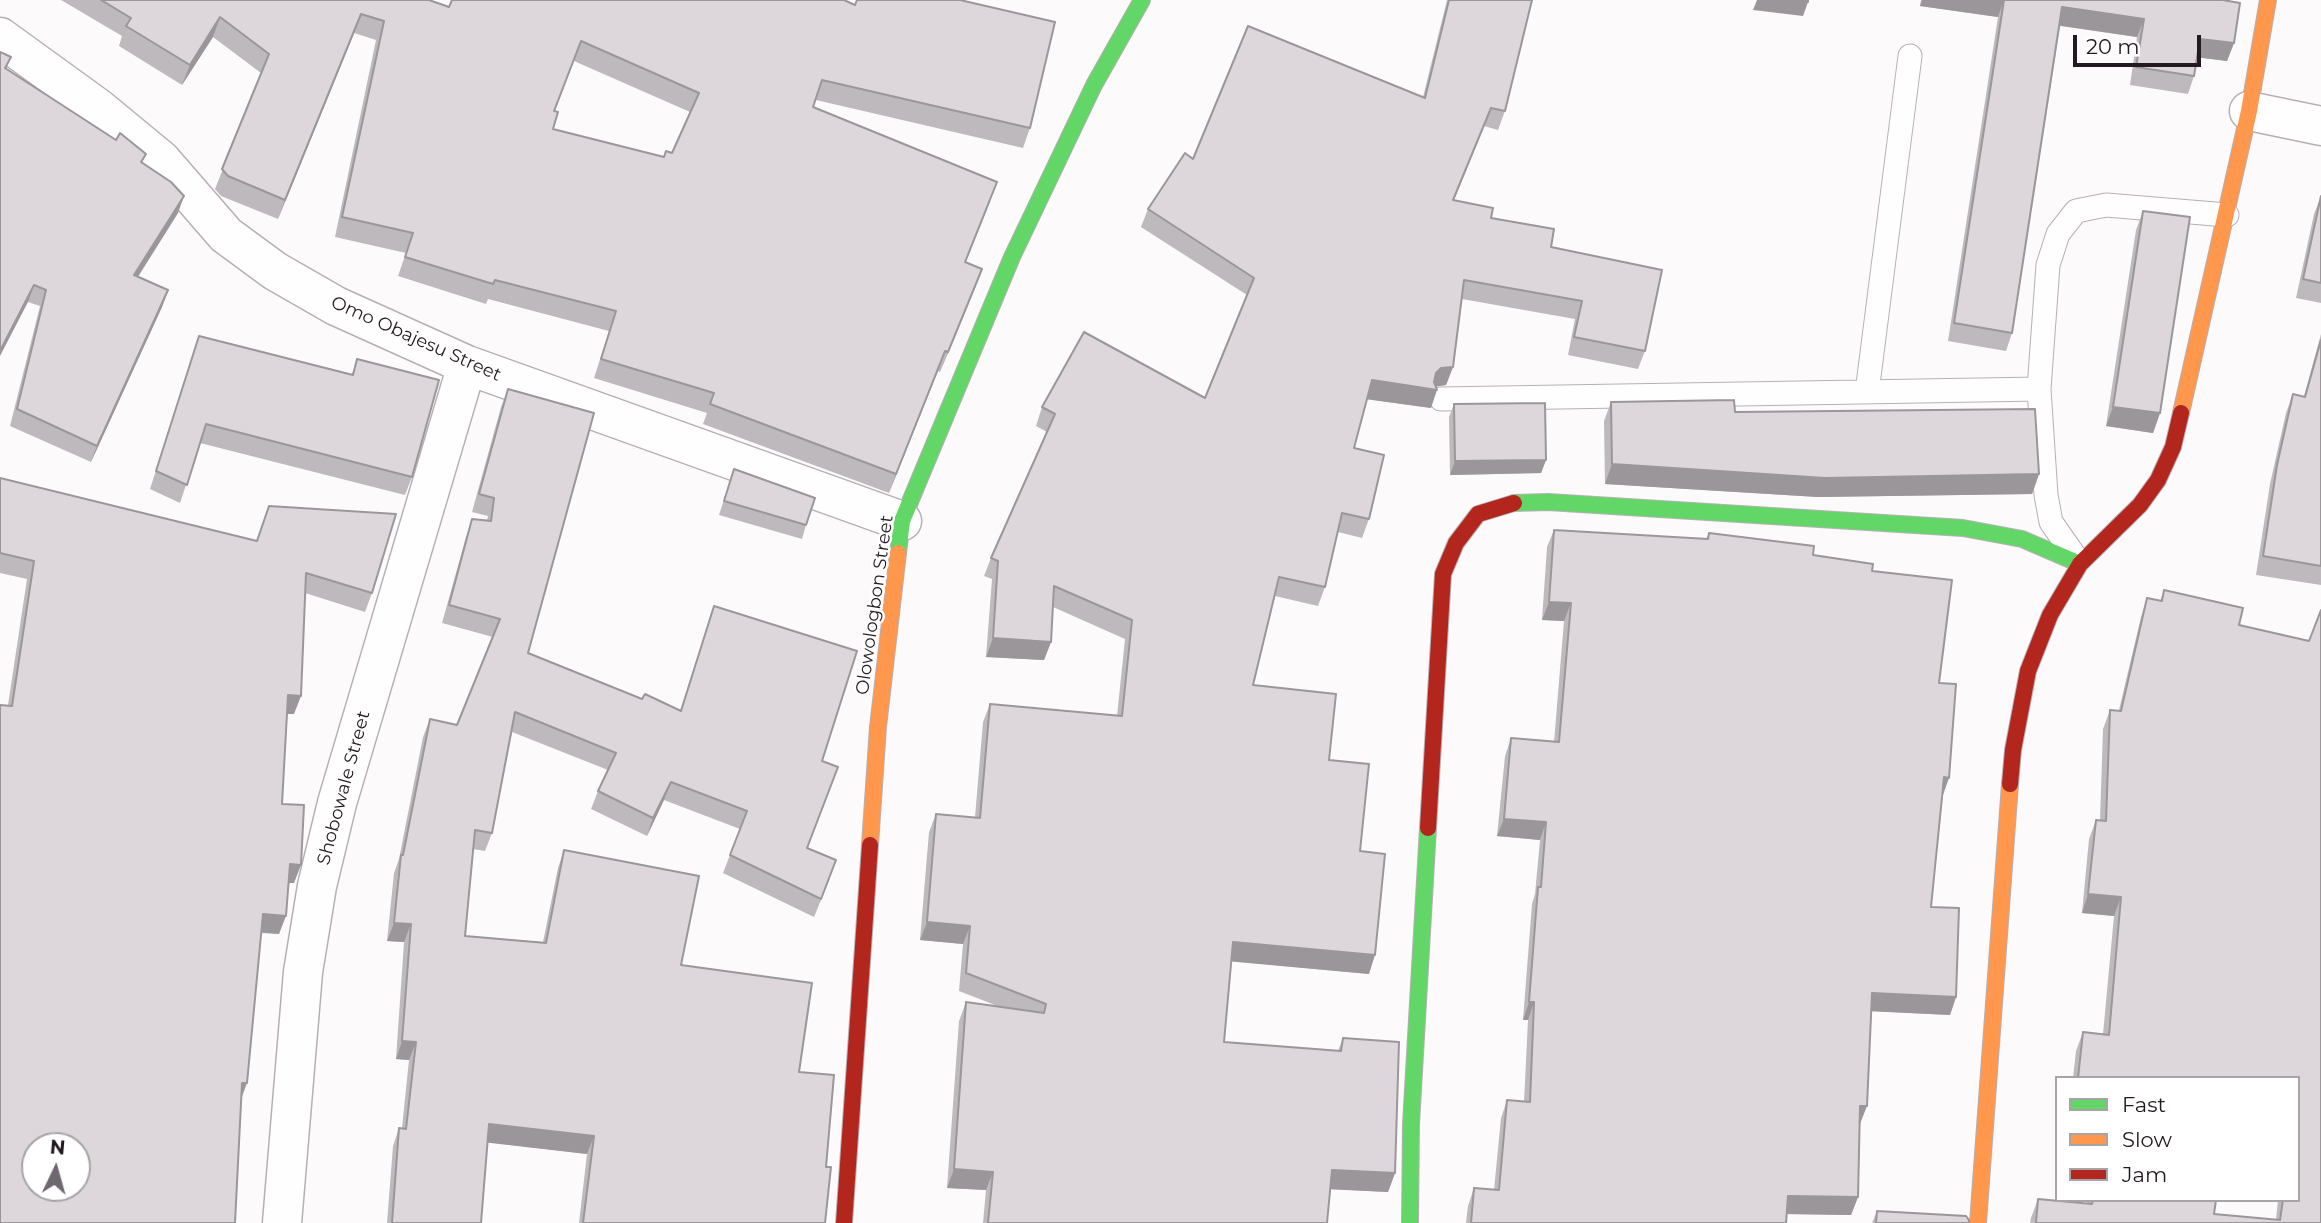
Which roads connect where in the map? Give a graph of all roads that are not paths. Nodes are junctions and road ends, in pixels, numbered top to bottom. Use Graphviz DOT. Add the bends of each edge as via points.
graph roads {
  1 [pos="1142,0"];
  2 [pos="2268,0"];
  3 [pos="0,37"];
  4 [pos="1910,56"];
  5 [pos="2249,111"];
  6 [pos="2321,126"];
  7 [pos="2227,215"];
  8 [pos="467,365"];
  9 [pos="2039,389"];
  10 [pos="1867,392"];
  11 [pos="1441,399"];
  12 [pos="902,521"];
  13 [pos="2080,564"];
  14 [pos="282,1223"];
  15 [pos="844,1223"];
  16 [pos="1410,1223"];
  17 [pos="1978,1223"];
  1 -- 12 [label="street, Olowologbon Street" via="1094,85 1012,257"];
  2 -- 5 [label="street"];
  3 -- 8 [label="street, Omo Obajesu Street" via="161,160 226,235 275,271 336,306"];
  4 -- 10 [label="lane"];
  5 -- 6 [label="street"];
  5 -- 7 [label="street"];
  7 -- 9 [label="lane" via="2106,205 2076,211 2058,234 2048,265"];
  7 -- 13 [label="street" via="2173,447 2140,505"];
  8 -- 12 [label="street, Omo Obajesu Street"];
  8 -- 14 [label="street, Shobowale Street" via="337,803 317,886 303,972"];
  9 -- 10 [label="lane"];
  9 -- 13 [label="lane" via="2051,522"];
  10 -- 11 [label="lane"];
  12 -- 15 [label="street, Olowologbon Street" via="878,727"];
  13 -- 16 [label="street" via="2022,539 1963,528 1548,502 1515,503 1478,514 1457,543 1443,574 1411,1110"];
  13 -- 17 [label="street" via="2050,615 2028,671 2013,750"];
}
